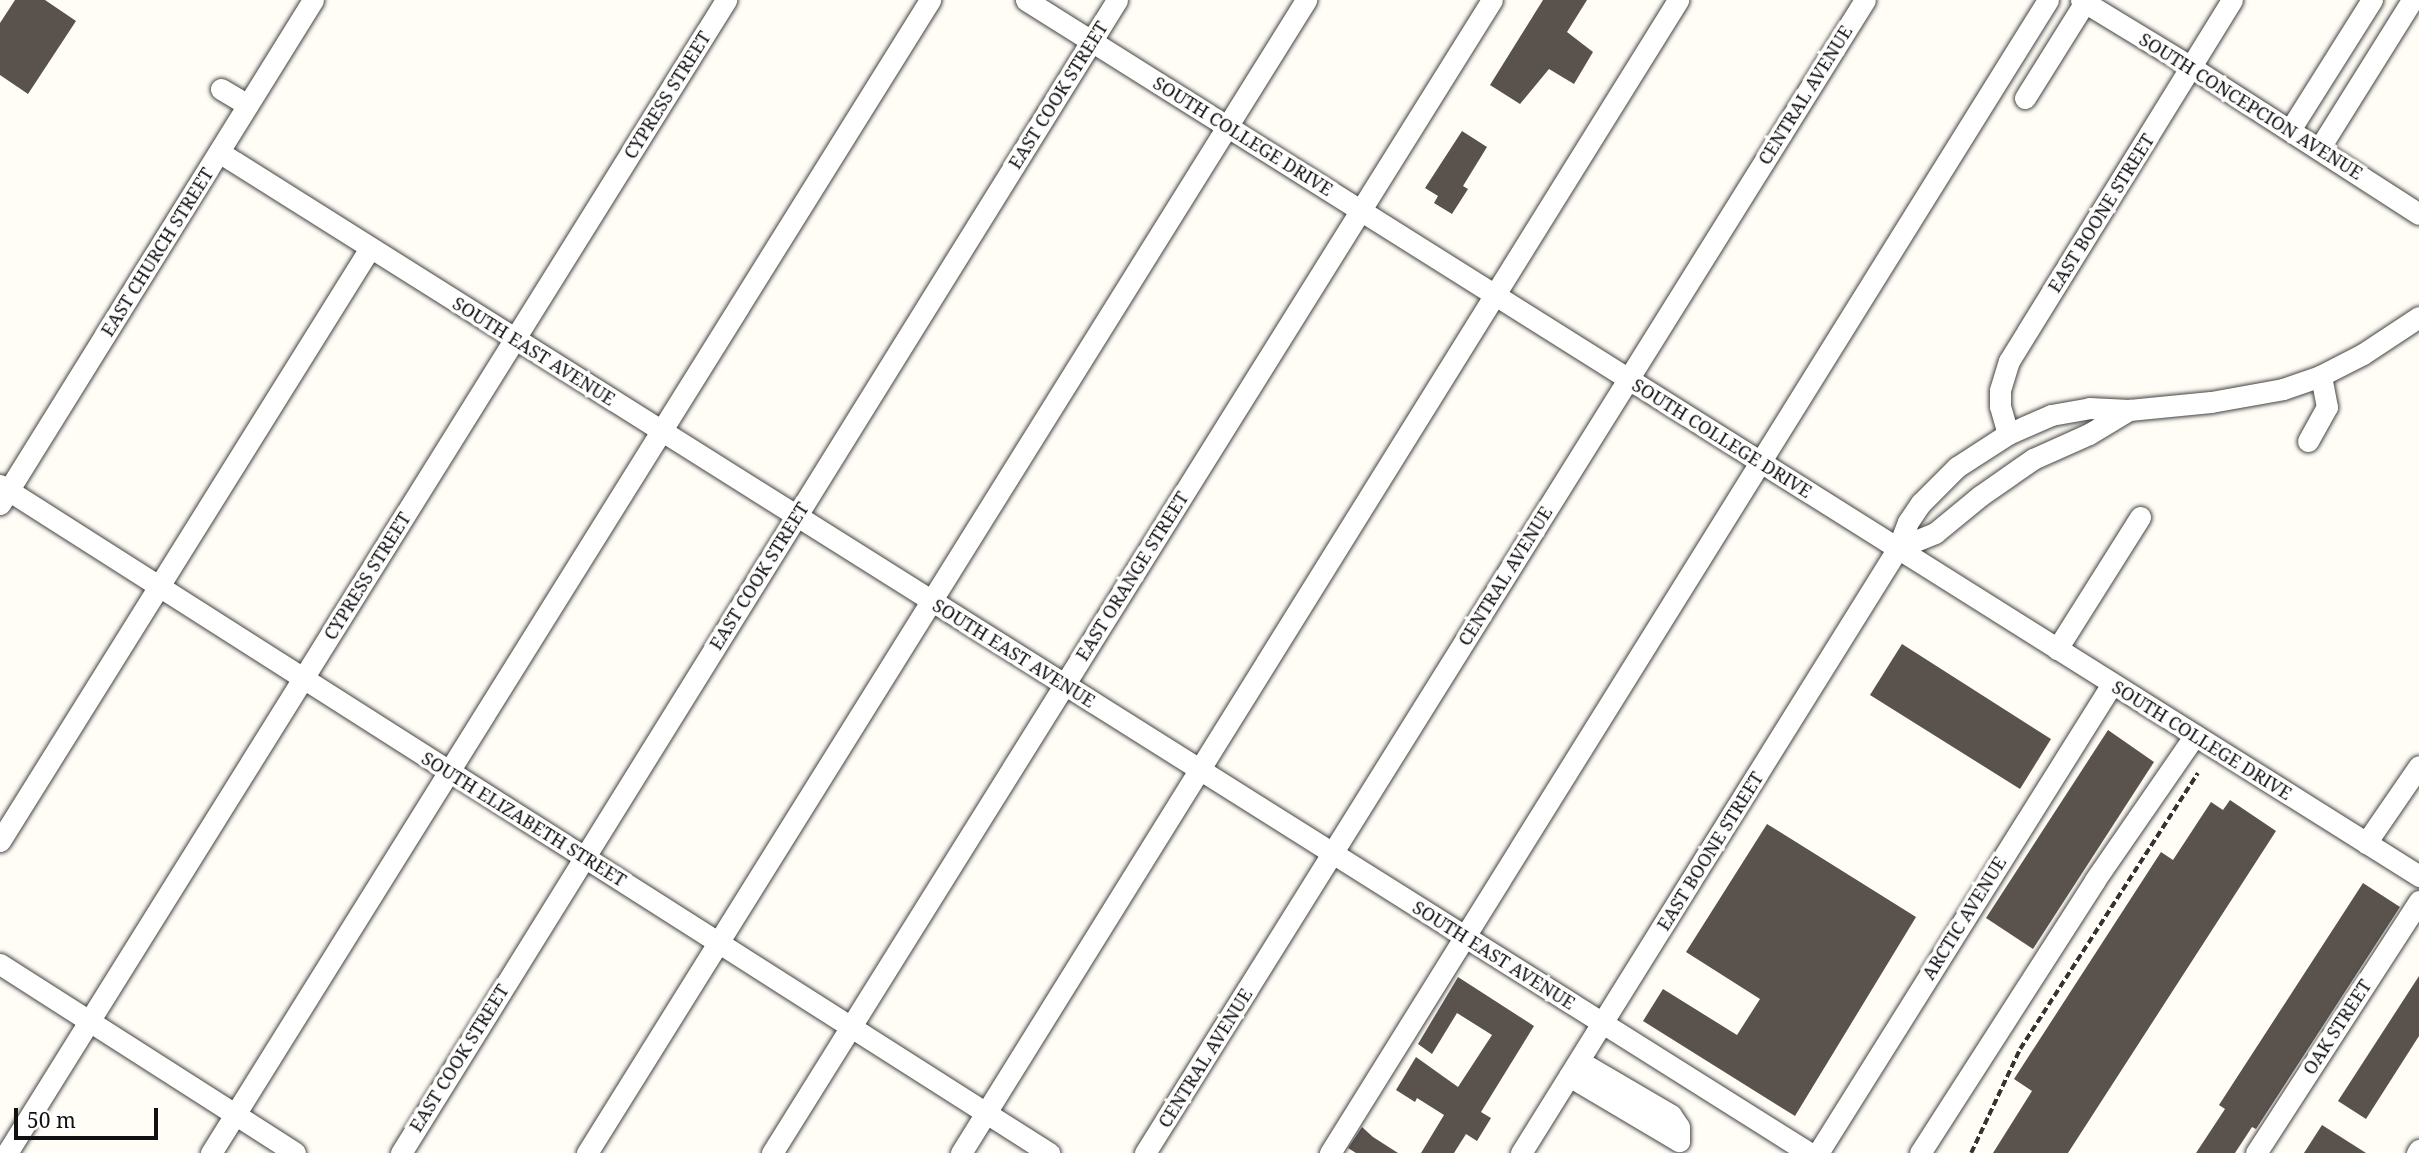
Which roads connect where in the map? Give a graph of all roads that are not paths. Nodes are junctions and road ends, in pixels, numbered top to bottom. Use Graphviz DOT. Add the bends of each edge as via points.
graph roads {
  1 [pos="313,0"];
  2 [pos="726,0"];
  3 [pos="930,0"];
  4 [pos="1026,0"];
  5 [pos="1117,0"];
  6 [pos="1306,0"];
  7 [pos="1492,0"];
  8 [pos="1678,0"];
  9 [pos="1865,0"];
  10 [pos="2048,0"];
  11 [pos="2232,0"];
  12 [pos="2372,0"];
  13 [pos="2412,0"];
  14 [pos="2083,1"];
  15 [pos="1091,41"];
  16 [pos="2191,67"];
  17 [pos="221,89"];
  18 [pos="2025,98"];
  19 [pos="248,105"];
  20 [pos="1227,126"];
  21 [pos="2290,131"];
  22 [pos="2319,149"];
  23 [pos="219,152"];
  24 [pos="1360,211"];
  25 [pos="2419,214"];
  26 [pos="370,248"];
  27 [pos="1494,295"];
  28 [pos="2419,317"];
  29 [pos="515,339"];
  30 [pos="2321,376"];
  31 [pos="1628,379"];
  32 [pos="2129,410"];
  33 [pos="661,431"];
  34 [pos="2008,434"];
  35 [pos="2308,441"];
  36 [pos="1760,462"];
  37 [pos="3,493"];
  38 [pos="796,516"];
  39 [pos="2140,517"];
  40 [pos="1898,548"];
  41 [pos="159,586"];
  42 [pos="931,601"];
  43 [pos="2057,649"];
  44 [pos="303,678"];
  45 [pos="1065,684"];
  46 [pos="2112,684"];
  47 [pos="2195,735"];
  48 [pos="2419,766"];
  49 [pos="1199,769"];
  50 [pos="449,771"];
  51 [pos="0,841"];
  52 [pos="2367,843"];
  53 [pos="1332,853"];
  54 [pos="584,857"];
  55 [pos="2419,876"];
  56 [pos="2419,901"];
  57 [pos="1465,936"];
  58 [pos="718,942"];
  59 [pos="0,964"];
  60 [pos="89,1021"];
  61 [pos="1603,1023"];
  62 [pos="851,1027"];
  63 [pos="1574,1068"];
  64 [pos="1644,1110"];
  65 [pos="986,1113"];
  66 [pos="234,1115"];
  67 [pos="8,1153"];
  68 [pos="211,1153"];
  69 [pos="295,1153"];
  70 [pos="401,1153"];
  71 [pos="587,1153"];
  72 [pos="772,1153"];
  73 [pos="961,1153"];
  74 [pos="1049,1153"];
  75 [pos="1145,1153"];
  76 [pos="1330,1153"];
  77 [pos="1521,1153"];
  78 [pos="1810,1153"];
  79 [pos="1818,1153"];
  80 [pos="1920,1153"];
  81 [pos="2256,1153"];
  1 -- 19 [label="street, EAST CHURCH STREET"];
  2 -- 29 [label="street, CYPRESS STREET"];
  3 -- 33 [label="street"];
  4 -- 15 [label="street, SOUTH COLLEGE DRIVE"];
  5 -- 15 [label="street, EAST COOK STREET"];
  6 -- 20 [label="street"];
  7 -- 24 [label="street, EAST ORANGE STREET"];
  8 -- 27 [label="street"];
  9 -- 31 [label="street, CENTRAL AVENUE"];
  10 -- 36 [label="street"];
  11 -- 16 [label="street, EAST BOONE STREET"];
  12 -- 21 [label="street"];
  13 -- 22 [label="street"];
  14 -- 16 [label="street, SOUTH CONCEPCION AVENUE"];
  14 -- 18 [label="street"];
  15 -- 20 [label="street, SOUTH COLLEGE DRIVE"];
  15 -- 38 [label="street, EAST COOK STREET"];
  16 -- 21 [label="street, SOUTH CONCEPCION AVENUE"];
  16 -- 34 [label="street, EAST BOONE STREET" via="2009,360 2000,390"];
  17 -- 19 [label="street"];
  19 -- 23 [label="street, EAST CHURCH STREET"];
  20 -- 24 [label="street, SOUTH COLLEGE DRIVE"];
  20 -- 42 [label="street"];
  21 -- 22 [label="street, SOUTH CONCEPCION AVENUE"];
  22 -- 25 [label="street, SOUTH CONCEPCION AVENUE"];
  23 -- 26 [label="street, SOUTH EAST AVENUE"];
  23 -- 37 [label="street, EAST CHURCH STREET"];
  24 -- 27 [label="street, SOUTH COLLEGE DRIVE"];
  24 -- 45 [label="street, EAST ORANGE STREET"];
  26 -- 29 [label="street, SOUTH EAST AVENUE"];
  26 -- 41 [label="street"];
  27 -- 31 [label="street, SOUTH COLLEGE DRIVE"];
  27 -- 49 [label="street"];
  28 -- 30 [label="street, EAST BOONE STREET"];
  29 -- 33 [label="street, SOUTH EAST AVENUE"];
  29 -- 44 [label="street, CYPRESS STREET"];
  30 -- 32 [label="street, EAST BOONE STREET" via="2248,397"];
  30 -- 35 [label="street" via="2327,407"];
  31 -- 36 [label="street, SOUTH COLLEGE DRIVE"];
  31 -- 53 [label="street, CENTRAL AVENUE"];
  32 -- 34 [label="street, EAST BOONE STREET" via="2089,408 2051,415"];
  32 -- 40 [label="street" via="2033,459 1935,533"];
  33 -- 38 [label="street, SOUTH EAST AVENUE"];
  33 -- 50 [label="street"];
  34 -- 40 [label="street, EAST BOONE STREET" via="1957,467 1927,496 1908,522"];
  36 -- 40 [label="street, SOUTH COLLEGE DRIVE"];
  36 -- 57 [label="street"];
  37 -- 41 [label="street, SOUTH ELIZABETH STREET"];
  38 -- 42 [label="street, SOUTH EAST AVENUE"];
  38 -- 54 [label="street, EAST COOK STREET"];
  39 -- 43 [label="street"];
  40 -- 43 [label="street, SOUTH COLLEGE DRIVE"];
  40 -- 61 [label="street, EAST BOONE STREET"];
  41 -- 44 [label="street, SOUTH ELIZABETH STREET"];
  41 -- 51 [label="street"];
  42 -- 45 [label="street, SOUTH EAST AVENUE"];
  42 -- 58 [label="street"];
  43 -- 46 [label="street, SOUTH COLLEGE DRIVE"];
  44 -- 50 [label="street, SOUTH ELIZABETH STREET"];
  44 -- 60 [label="street, CYPRESS STREET"];
  45 -- 49 [label="street, SOUTH EAST AVENUE"];
  45 -- 62 [label="street, EAST ORANGE STREET"];
  46 -- 47 [label="street, SOUTH COLLEGE DRIVE"];
  46 -- 79 [label="street, ARCTIC AVENUE"];
  47 -- 52 [label="street, SOUTH COLLEGE DRIVE"];
  47 -- 80 [label="street" via="2095,880"];
  48 -- 52 [label="street"];
  49 -- 53 [label="street, SOUTH EAST AVENUE"];
  49 -- 65 [label="street"];
  50 -- 54 [label="street, SOUTH ELIZABETH STREET"];
  50 -- 66 [label="street"];
  52 -- 55 [label="street, SOUTH COLLEGE DRIVE"];
  53 -- 57 [label="street, SOUTH EAST AVENUE"];
  53 -- 75 [label="street, CENTRAL AVENUE"];
  54 -- 58 [label="street, SOUTH ELIZABETH STREET"];
  54 -- 70 [label="street, EAST COOK STREET"];
  56 -- 81 [label="street, OAK STREET"];
  57 -- 61 [label="street, SOUTH EAST AVENUE"];
  57 -- 76 [label="street"];
  58 -- 62 [label="street, SOUTH ELIZABETH STREET"];
  58 -- 71 [label="street"];
  59 -- 60 [label="street"];
  60 -- 66 [label="street"];
  60 -- 67 [label="street, CYPRESS STREET"];
  61 -- 63 [label="street, EAST BOONE STREET"];
  61 -- 78 [label="street, SOUTH EAST AVENUE"];
  62 -- 65 [label="street, SOUTH ELIZABETH STREET"];
  62 -- 72 [label="street, EAST ORANGE STREET"];
  63 -- 64 [label="street"];
  63 -- 77 [label="street, EAST BOONE STREET"];
  65 -- 73 [label="street"];
  65 -- 74 [label="street, SOUTH ELIZABETH STREET"];
  66 -- 68 [label="street"];
  66 -- 69 [label="street"];
}
